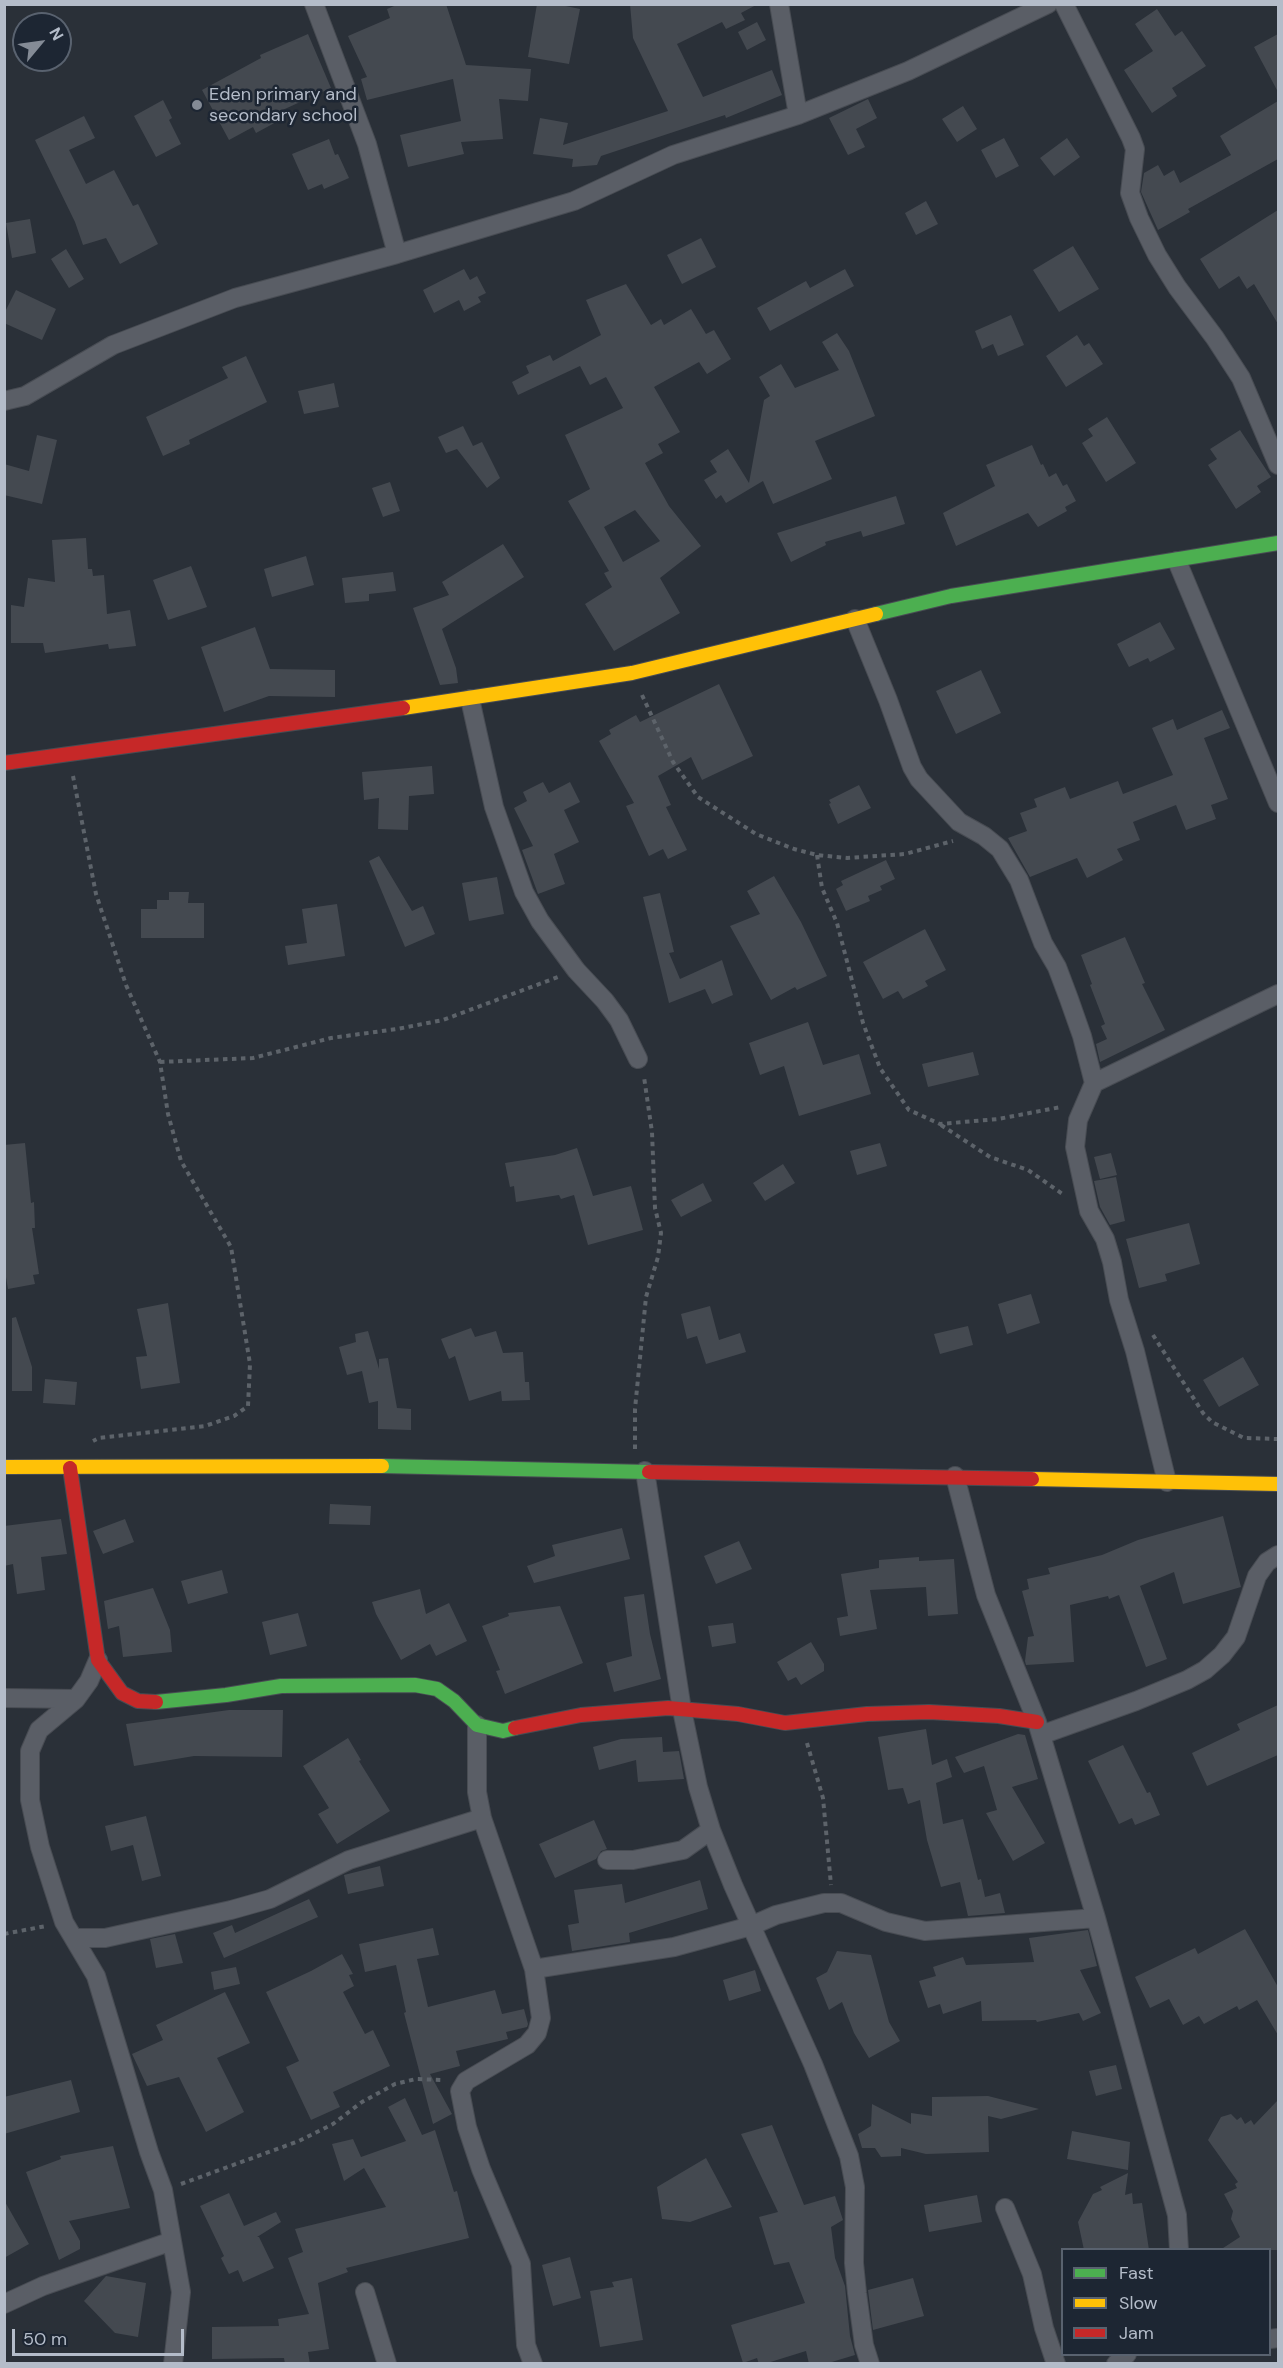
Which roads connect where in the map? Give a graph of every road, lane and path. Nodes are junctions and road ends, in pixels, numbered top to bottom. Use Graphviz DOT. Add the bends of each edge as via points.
graph roads {
  1 [pos="314,4"];
  2 [pos="779,4"];
  3 [pos="1048,4"];
  4 [pos="1064,4"];
  5 [pos="798,115"];
  6 [pos="397,254"];
  7 [pos="4,400"];
  8 [pos="1278,465"];
  9 [pos="1278,543"];
  10 [pos="1177,561"];
  11 [pos="855,619"];
  12 [pos="632,673"];
  13 [pos="470,699"];
  14 [pos="70,754"];
  15 [pos="4,763"];
  16 [pos="1278,803"];
  17 [pos="976,832"];
  18 [pos="817,855"];
  19 [pos="576,970"];
  20 [pos="1278,994"];
  21 [pos="638,1059"];
  22 [pos="160,1062"];
  23 [pos="1094,1083"];
  24 [pos="1086,1102"];
  25 [pos="940,1124"];
  26 [pos="1089,1211"];
  27 [pos="1152,1333"];
  28 [pos="1278,1439"];
  29 [pos="89,1444"];
  30 [pos="4,1467"];
  31 [pos="70,1468"];
  32 [pos="640,1471"];
  33 [pos="955,1476"];
  34 [pos="1167,1482"];
  35 [pos="1278,1484"];
  36 [pos="1278,1555"];
  37 [pos="98,1660"];
  38 [pos="4,1698"];
  39 [pos="76,1699"];
  40 [pos="682,1710"];
  41 [pos="801,1722"];
  42 [pos="477,1725"];
  43 [pos="1039,1728"];
  44 [pos="482,1818"];
  45 [pos="711,1830"];
  46 [pos="607,1860"];
  47 [pos="833,1902"];
  48 [pos="1096,1917"];
  49 [pos="64,1922"];
  50 [pos="751,1926"];
  51 [pos="4,1934"];
  52 [pos="75,1938"];
  53 [pos="534,1969"];
  54 [pos="466,2081"];
  55 [pos="163,2190"];
  56 [pos="1005,2208"];
  57 [pos="172,2241"];
  58 [pos="1179,2248"];
  59 [pos="364,2292"];
  60 [pos="4,2304"];
  61 [pos="173,2364"];
  62 [pos="387,2364"];
  63 [pos="533,2364"];
  64 [pos="870,2364"];
  65 [pos="1056,2364"];
  1 -- 6 [label="street" via="367,144"];
  2 -- 5 [label="street"];
  3 -- 5 [label="street" via="908,70"];
  4 -- 8 [label="street" via="1135,149 1130,193 1139,218 1177,288 1241,378"];
  5 -- 6 [label="street" via="673,155 556,207"];
  6 -- 7 [label="street" via="235,298 113,345 25,396"];
  9 -- 10 [label="street"];
  10 -- 11 [label="street" via="951,596"];
  10 -- 16 [label="street"];
  11 -- 12 [label="street"];
  11 -- 17 [label="street" via="912,767 944,808"];
  12 -- 13 [label="street"];
  12 -- 18 [label="path" via="673,762 698,797 756,834"];
  13 -- 14 [label="street"];
  13 -- 19 [label="street" via="494,807 524,892"];
  14 -- 15 [label="street"];
  14 -- 22 [label="path" via="96,894 126,985"];
  17 -- 18 [label="path" via="905,854 847,858"];
  17 -- 23 [label="street" via="1000,849 1019,880 1069,999"];
  18 -- 25 [label="path" via="822,888 837,922 863,1023 880,1068 909,1110"];
  19 -- 21 [label="street" via="619,1020"];
  19 -- 22 [label="path" via="443,1020 331,1038 253,1058"];
  20 -- 23 [label="street"];
  21 -- 32 [label="path" via="649,1103 655,1208 661,1233 646,1297 634,1409"];
  22 -- 29 [label="path" via="181,1161 231,1247 250,1364 248,1406 234,1416 205,1426 99,1438"];
  23 -- 24 [label="street"];
  24 -- 25 [label="path" via="998,1119"];
  24 -- 26 [label="street" via="1078,1120 1076,1147"];
  25 -- 26 [label="path" via="990,1157 1041,1177"];
  26 -- 34 [label="street" via="1105,1239 1112,1262"];
  27 -- 28 [label="path" via="1212,1422 1244,1438"];
  30 -- 31 [label="street"];
  31 -- 32 [label="street" via="361,1466"];
  31 -- 37 [label="street"];
  32 -- 33 [label="street"];
  32 -- 40 [label="street"];
  33 -- 34 [label="street"];
  33 -- 43 [label="street" via="986,1595"];
  34 -- 35 [label="street"];
  36 -- 43 [label="street" via="1257,1576 1236,1637 1205,1670 1136,1701"];
  37 -- 39 [label="street"];
  37 -- 42 [label="street" via="122,1693 138,1701 226,1695 281,1686 415,1685 437,1689"];
  38 -- 39 [label="street"];
  39 -- 49 [label="street" via="39,1730 30,1751 30,1800"];
  40 -- 41 [label="street"];
  40 -- 42 [label="street" via="581,1715 503,1731"];
  40 -- 45 [label="street"];
  41 -- 43 [label="street" via="929,1712 999,1716"];
  41 -- 47 [label="path" via="823,1798"];
  42 -- 44 [label="street" via="477,1792"];
  43 -- 48 [label="street"];
  44 -- 52 [label="street" via="349,1860 270,1899 105,1938"];
  44 -- 53 [label="street"];
  45 -- 46 [label="street" via="682,1850 633,1860"];
  45 -- 50 [label="street"];
  47 -- 48 [label="street" via="886,1922 925,1930"];
  47 -- 50 [label="street" via="776,1915"];
  48 -- 58 [label="street" via="1177,2215"];
  49 -- 51 [label="path"];
  49 -- 52 [label="street"];
  50 -- 53 [label="street" via="674,1947"];
  50 -- 64 [label="street" via="849,2156 855,2187 857,2293"];
  52 -- 55 [label="street" via="96,1976"];
  53 -- 54 [label="street" via="541,2018 537,2033 527,2045"];
  54 -- 55 [label="path" via="416,2079 395,2084 299,2141"];
  54 -- 63 [label="street" via="460,2091 467,2127 521,2264 526,2345"];
  55 -- 57 [label="street"];
  56 -- 65 [label="street" via="1032,2274"];
  57 -- 60 [label="street" via="43,2286"];
  57 -- 61 [label="street" via="181,2292"];
  59 -- 62 [label="street"];
}
